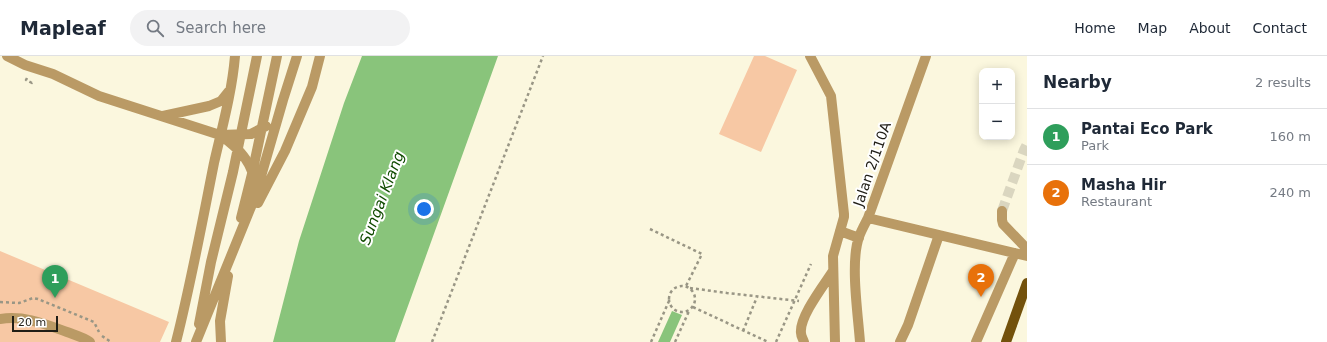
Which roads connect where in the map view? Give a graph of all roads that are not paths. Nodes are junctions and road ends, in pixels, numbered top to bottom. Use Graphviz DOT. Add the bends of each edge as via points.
graph roads {
  1 [pos="7,56"];
  2 [pos="235,56"];
  3 [pos="256,56"];
  4 [pos="277,56"];
  5 [pos="297,56"];
  6 [pos="320,56"];
  7 [pos="810,56"];
  8 [pos="926,56"];
  9 [pos="231,89"];
  10 [pos="283,100"];
  11 [pos="162,116"];
  12 [pos="220,135"];
  13 [pos="255,197"];
  14 [pos="1002,211"];
  15 [pos="868,218"];
  16 [pos="840,230"];
  17 [pos="939,235"];
  18 [pos="859,238"];
  19 [pos="1027,249"];
  20 [pos="1015,253"];
  21 [pos="232,254"];
  22 [pos="1027,256"];
  23 [pos="833,271"];
  24 [pos="1027,283"];
  25 [pos="0,319"];
  26 [pos="90,342"];
  27 [pos="176,342"];
  28 [pos="197,342"];
  29 [pos="221,342"];
  30 [pos="804,342"];
  31 [pos="834,342"];
  32 [pos="860,342"];
  33 [pos="900,342"];
  34 [pos="976,342"];
  35 [pos="1006,342"];
  1 -- 11 [label="street" via="99,96"];
  2 -- 9 [label="street"];
  3 -- 28 [label="street"];
  4 -- 21 [label="street"];
  5 -- 10 [label="street"];
  6 -- 21 [label="street" via="312,87 285,151"];
  7 -- 16 [label="street" via="832,96 844,217"];
  8 -- 15 [label="street, Jalan 2/110A"];
  9 -- 11 [label="street" via="221,101 209,106"];
  9 -- 12 [label="street"];
  10 -- 12 [label="street" via="271,123 265,127 251,134"];
  10 -- 13 [label="street"];
  11 -- 12 [label="street"];
  12 -- 13 [label="street" via="246,157 256,182"];
  12 -- 27 [label="street"];
  13 -- 28 [label="street"];
  14 -- 19 [label="street" via="1003,224"];
  15 -- 17 [label="street, Jalan 2/110A"];
  15 -- 18 [label="street"];
  16 -- 18 [label="street"];
  16 -- 23 [label="street" via="833,256"];
  17 -- 20 [label="street, Jalan 2/110A"];
  17 -- 33 [label="street"];
  18 -- 32 [label="street" via="855,254 855,274"];
  20 -- 22 [label="street, Jalan 2/110A"];
  20 -- 34 [label="street"];
  21 -- 29 [label="street" via="220,321"];
  23 -- 30 [label="street" via="812,302 802,323 801,334"];
  23 -- 31 [label="street"];
  24 -- 35 [label="main road"];
  25 -- 26 [label="street" via="24,318 37,321"];
}
